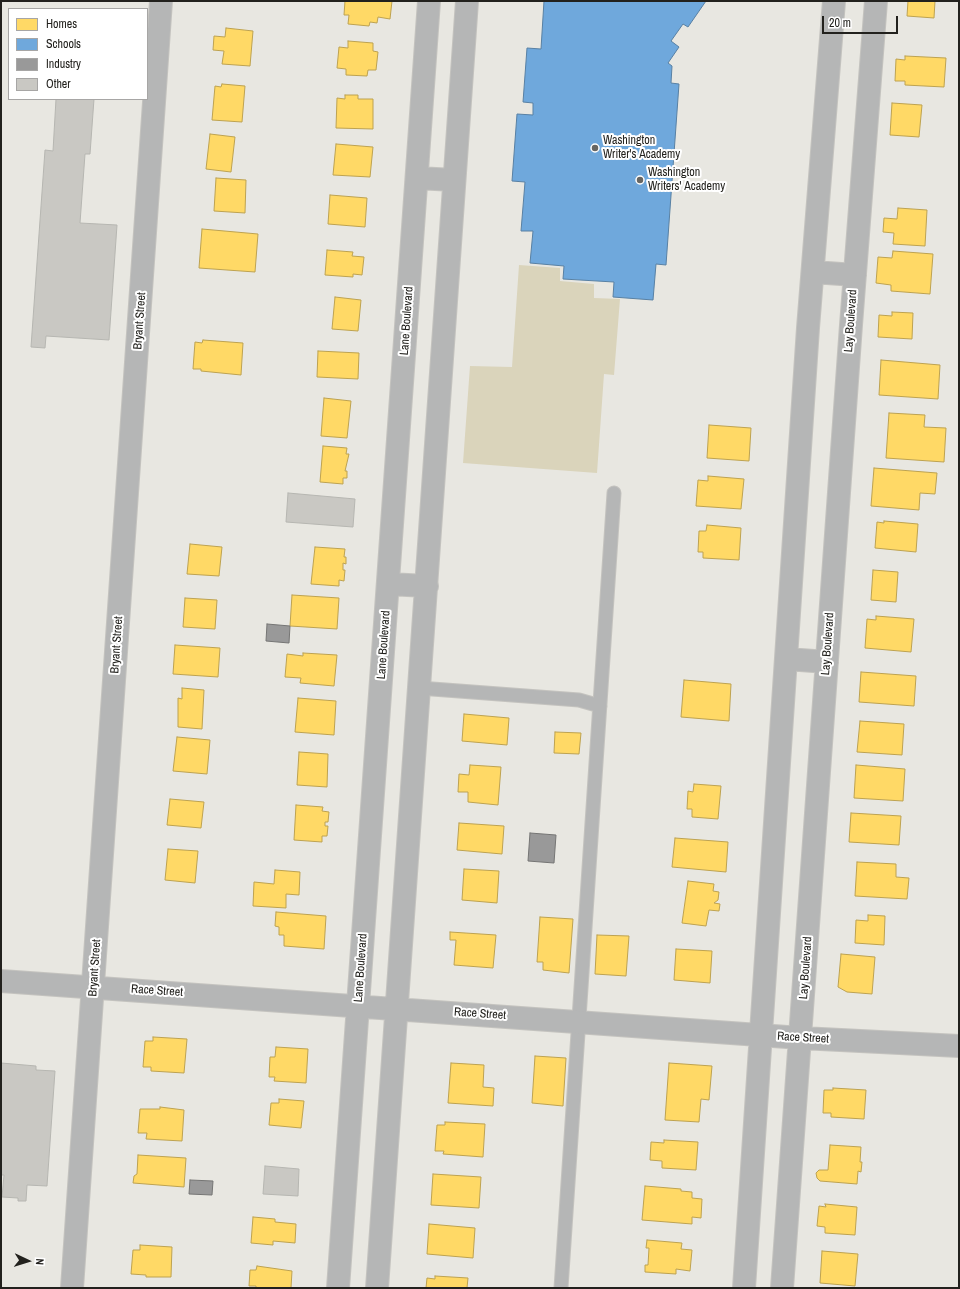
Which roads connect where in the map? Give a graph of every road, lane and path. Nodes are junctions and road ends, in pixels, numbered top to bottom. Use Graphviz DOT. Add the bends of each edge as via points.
graph roads {
  1 [pos="162,1"];
  2 [pos="430,1"];
  3 [pos="467,1"];
  4 [pos="834,1"];
  5 [pos="876,1"];
  6 [pos="417,178"];
  7 [pos="454,180"];
  8 [pos="813,272"];
  9 [pos="855,275"];
  10 [pos="614,493"];
  11 [pos="388,584"];
  12 [pos="426,586"];
  13 [pos="787,659"];
  14 [pos="827,662"];
  15 [pos="419,688"];
  16 [pos="600,706"];
  17 [pos="1,981"];
  18 [pos="94,988"];
  19 [pos="358,1007"];
  20 [pos="397,1010"];
  21 [pos="579,1022"];
  22 [pos="762,1035"];
  23 [pos="800,1038"];
  24 [pos="959,1046"];
  25 [pos="72,1288"];
  26 [pos="338,1288"];
  27 [pos="376,1288"];
  28 [pos="561,1288"];
  29 [pos="744,1288"];
  30 [pos="782,1288"];
  1 -- 18 [label="street, Bryant Street"];
  2 -- 6 [label="street, Lane Boulevard"];
  3 -- 7 [label="street"];
  4 -- 8 [label="street"];
  5 -- 9 [label="street, Lay Boulevard"];
  6 -- 7 [label="street"];
  6 -- 11 [label="street, Lane Boulevard"];
  7 -- 12 [label="street"];
  8 -- 9 [label="street"];
  8 -- 13 [label="street"];
  9 -- 14 [label="street, Lay Boulevard"];
  10 -- 16 [label="lane"];
  11 -- 12 [label="street"];
  11 -- 19 [label="street, Lane Boulevard"];
  12 -- 15 [label="street"];
  13 -- 14 [label="street"];
  13 -- 22 [label="street"];
  14 -- 23 [label="street, Lay Boulevard"];
  15 -- 16 [label="lane" via="579,700"];
  15 -- 20 [label="street"];
  16 -- 21 [label="lane"];
  17 -- 18 [label="street, Race Street"];
  18 -- 19 [label="street, Race Street"];
  18 -- 25 [label="street, Bryant Street"];
  19 -- 20 [label="street, Race Street"];
  19 -- 26 [label="street, Lane Boulevard"];
  20 -- 21 [label="street, Race Street"];
  20 -- 27 [label="street"];
  21 -- 22 [label="street, Race Street"];
  21 -- 28 [label="lane"];
  22 -- 23 [label="street, Race Street"];
  22 -- 29 [label="street"];
  23 -- 24 [label="street, Race Street"];
  23 -- 30 [label="street, Lay Boulevard"];
}
